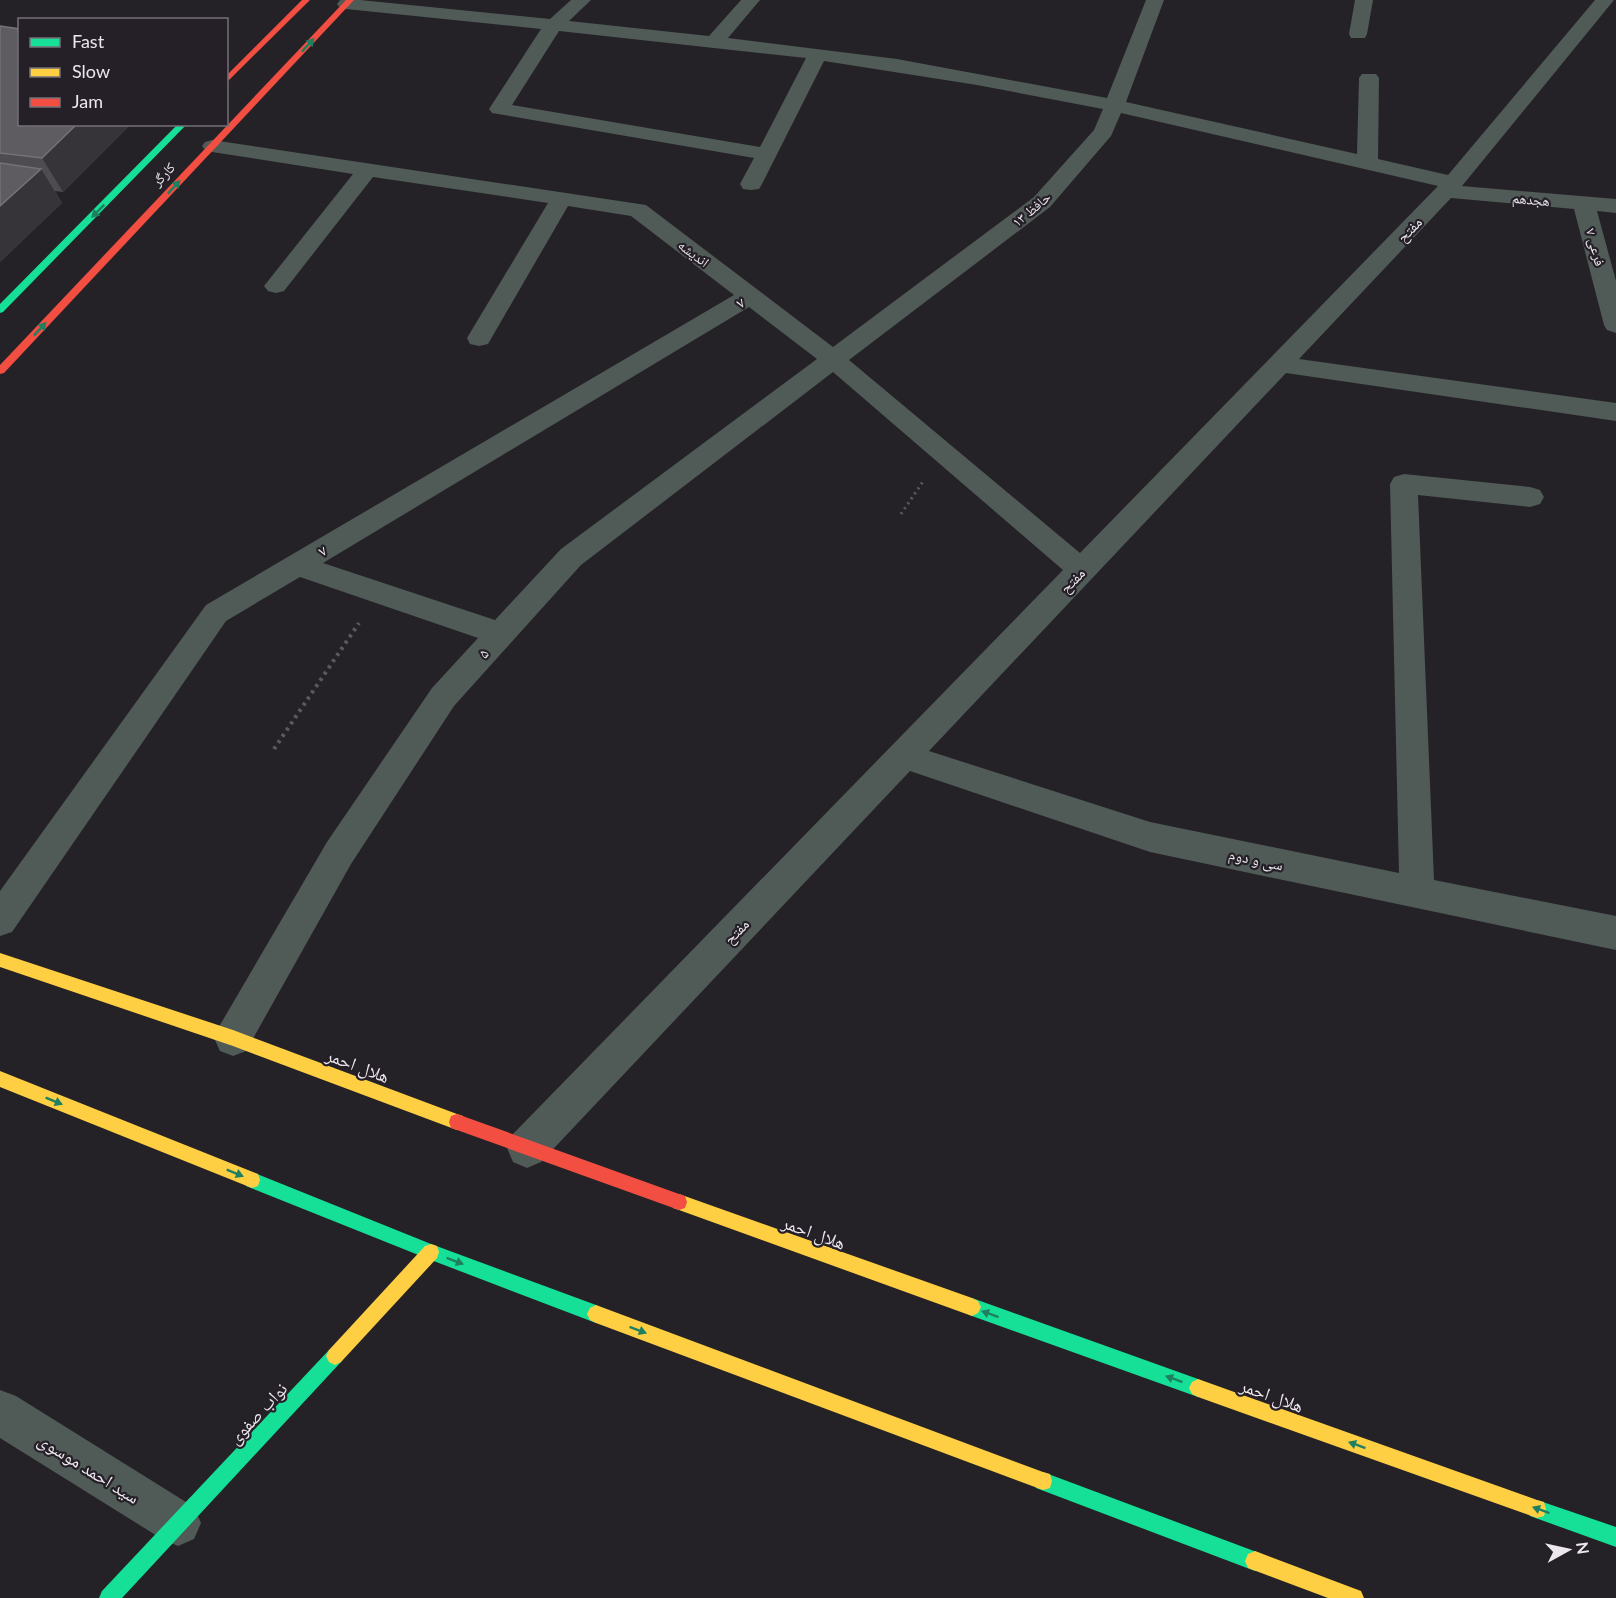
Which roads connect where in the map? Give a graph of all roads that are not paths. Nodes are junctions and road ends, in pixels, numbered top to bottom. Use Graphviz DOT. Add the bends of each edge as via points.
graph roads {
  1 [pos="306,0"];
  2 [pos="582,0"];
  3 [pos="751,0"];
  4 [pos="1155,0"];
  5 [pos="1364,0"];
  6 [pos="1605,0"];
  7 [pos="348,2"];
  8 [pos="554,26"];
  9 [pos="1358,34"];
  10 [pos="713,43"];
  11 [pos="818,54"];
  12 [pos="1369,78"];
  13 [pos="228,79"];
  14 [pos="1114,106"];
  15 [pos="181,126"];
  16 [pos="212,146"];
  17 [pos="766,154"];
  18 [pos="1367,164"];
  19 [pos="368,170"];
  20 [pos="751,184"];
  21 [pos="1449,187"];
  22 [pos="562,198"];
  23 [pos="1584,204"];
  24 [pos="1616,206"];
  25 [pos="276,285"];
  26 [pos="750,296"];
  27 [pos="0,310"];
  28 [pos="1616,325"];
  29 [pos="479,338"];
  30 [pos="834,360"];
  31 [pos="1279,364"];
  32 [pos="0,371"];
  33 [pos="1616,412"];
  34 [pos="1530,497"];
  35 [pos="297,565"];
  36 [pos="1082,570"];
  37 [pos="500,634"];
  38 [pos="904,756"];
  39 [pos="1417,892"];
  40 [pos="0,920"];
  41 [pos="1616,933"];
  42 [pos="0,960"];
  43 [pos="233,1038"];
  44 [pos="0,1079"];
  45 [pos="526,1148"];
  46 [pos="431,1252"];
  47 [pos="0,1412"];
  48 [pos="178,1523"];
  49 [pos="1616,1537"];
  50 [pos="109,1598"];
  51 [pos="1354,1598"];
  1 -- 13 [label="main road"];
  2 -- 8 [label="street"];
  3 -- 10 [label="street"];
  4 -- 14 [label="street, حافظ ۱۳"];
  5 -- 9 [label="street"];
  6 -- 21 [label="street, مفتح"];
  7 -- 8 [label="street, هجدهم"];
  16 -- 7 [label="main road, کارگر, one-way"];
  8 -- 10 [label="street, هجدهم"];
  8 -- 17 [label="street" via="499,109"];
  10 -- 11 [label="street, هجدهم"];
  11 -- 14 [label="street, هجدهم"];
  11 -- 17 [label="street"];
  12 -- 18 [label="street"];
  14 -- 18 [label="street, هجدهم"];
  14 -- 30 [label="street, حافظ ۱۳" via="1104,132 1042,202"];
  15 -- 27 [label="main road, کارگر, one-way"];
  16 -- 19 [label="street, اندیشه"];
  32 -- 16 [label="main road, کارگر, one-way"];
  17 -- 20 [label="street"];
  18 -- 21 [label="street, هجدهم"];
  19 -- 22 [label="street, اندیشه"];
  19 -- 25 [label="street"];
  21 -- 23 [label="street, هجدهم"];
  21 -- 31 [label="street, مفتح"];
  22 -- 26 [label="street, اندیشه" via="638,210"];
  22 -- 29 [label="street"];
  23 -- 24 [label="street, هجدهم"];
  23 -- 28 [label="street, فرعی ۷"];
  26 -- 30 [label="street, اندیشه"];
  26 -- 35 [label="street, ۷"];
  30 -- 36 [label="street, اندیشه"];
  30 -- 37 [label="street, ۵" via="571,557"];
  31 -- 33 [label="street"];
  31 -- 36 [label="street, مفتح"];
  34 -- 39 [label="street" via="1404,484"];
  35 -- 37 [label="street"];
  35 -- 40 [label="street, ۷" via="216,613"];
  36 -- 38 [label="street, مفتح"];
  37 -- 43 [label="street, ۵" via="443,697 359,824"];
  38 -- 39 [label="street, سی و دوم" via="1150,837"];
  38 -- 45 [label="street, مفتح"];
  39 -- 41 [label="street, سی و دوم"];
  42 -- 43 [label="main road, هلال احمر"];
  43 -- 45 [label="main road, هلال احمر"];
  44 -- 46 [label="main road, one-way"];
  49 -- 45 [label="main road, هلال احمر, one-way"];
  46 -- 48 [label="main road, نواب صفوی"];
  46 -- 51 [label="main road, one-way"];
  47 -- 48 [label="street, سید احمد موسوی"];
  48 -- 50 [label="main road, نواب صفوی"];
}
